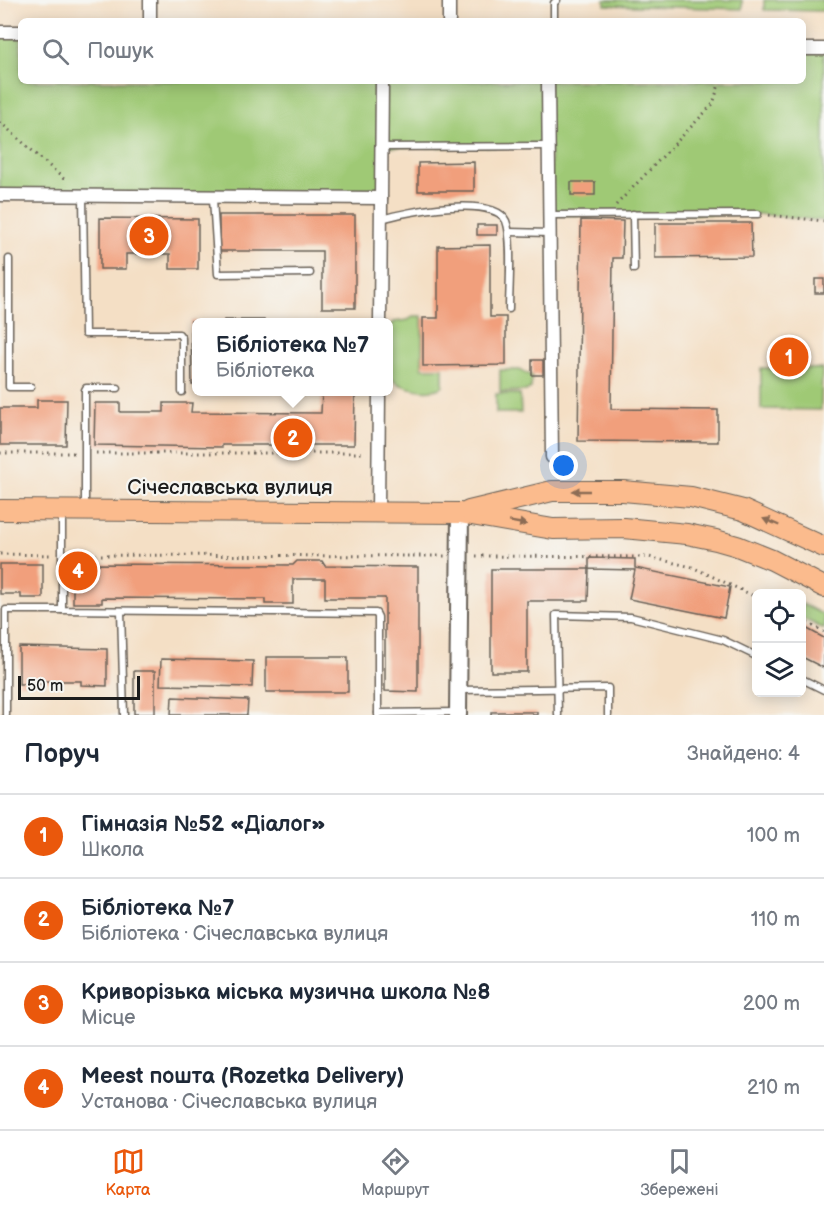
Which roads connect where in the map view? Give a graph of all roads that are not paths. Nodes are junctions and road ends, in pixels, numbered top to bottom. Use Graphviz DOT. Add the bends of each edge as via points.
graph roads {
  1 [pos="150,0"];
  2 [pos="449,0"];
  3 [pos="557,0"];
  4 [pos="150,18"];
  5 [pos="449,18"];
  6 [pos="554,18"];
  7 [pos="0,32"];
  8 [pos="18,32"];
  9 [pos="806,49"];
  10 [pos="824,49"];
  11 [pos="382,84"];
  12 [pos="548,84"];
  13 [pos="550,146"];
  14 [pos="381,147"];
  15 [pos="0,195"];
  16 [pos="83,197"];
  17 [pos="213,198"];
  18 [pos="381,198"];
  19 [pos="758,213"];
  20 [pos="633,214"];
  21 [pos="551,215"];
  22 [pos="381,219"];
  23 [pos="509,232"];
  24 [pos="551,233"];
  25 [pos="9,259"];
  26 [pos="634,269"];
  27 [pos="310,273"];
  28 [pos="509,309"];
  29 [pos="380,318"];
  30 [pos="0,351"];
  31 [pos="9,351"];
  32 [pos="31,387"];
  33 [pos="118,388"];
  34 [pos="182,392"];
  35 [pos="379,396"];
  36 [pos="552,457"];
  37 [pos="0,510"];
  38 [pos="62,510"];
  39 [pos="85,510"];
  40 [pos="378,512"];
  41 [pos="460,513"];
  42 [pos="824,547"];
  43 [pos="824,587"];
  44 [pos="62,610"];
  45 [pos="121,610"];
  46 [pos="752,654"];
  47 [pos="806,681"];
  48 [pos="558,689"];
  49 [pos="458,690"];
  50 [pos="824,690"];
  51 [pos="378,714"];
  52 [pos="458,714"];
  53 [pos="6,715"];
  54 [pos="124,715"];
  55 [pos="558,715"];
  56 [pos="608,715"];
  1 -- 4 [label="street"];
  2 -- 5 [label="street"];
  3 -- 6 [label="lane"];
  7 -- 8 [label="street"];
  9 -- 10 [label="street"];
  11 -- 14 [label="street"];
  12 -- 13 [label="street"];
  13 -- 14 [label="lane"];
  13 -- 21 [label="street"];
  14 -- 18 [label="street"];
  15 -- 16 [label="street"];
  16 -- 17 [label="street"];
  16 -- 34 [label="lane" via="85,334 179,333"];
  17 -- 18 [label="street"];
  17 -- 27 [label="lane" via="218,274"];
  18 -- 22 [label="street"];
  19 -- 20 [label="lane"];
  20 -- 21 [label="lane"];
  20 -- 26 [label="lane"];
  21 -- 24 [label="street"];
  22 -- 23 [label="lane" via="436,208 471,207 498,213"];
  22 -- 29 [label="street"];
  23 -- 24 [label="lane"];
  23 -- 28 [label="lane"];
  24 -- 36 [label="street"];
  25 -- 31 [label="lane"];
  30 -- 31 [label="lane"];
  31 -- 32 [label="lane" via="9,387"];
  33 -- 39 [label="lane" via="86,388"];
  35 -- 40 [label="street"];
  37 -- 38 [label="main road, Січеславська вулиця"];
  38 -- 39 [label="main road, Січеславська вулиця"];
  38 -- 44 [label="lane"];
  39 -- 40 [label="main road, Січеславська вулиця"];
  40 -- 41 [label="main road, Січеславська вулиця"];
  42 -- 41 [label="main road, one-way" via="743,510 690,497 623,490 552,491"];
  41 -- 43 [label="main road, one-way" via="553,528 624,528 706,538 772,560"];
  41 -- 49 [label="street"];
  44 -- 45 [label="lane"];
  44 -- 53 [label="lane" via="6,610"];
  45 -- 51 [label="lane" via="376,613"];
  45 -- 54 [label="lane"];
  46 -- 48 [label="lane" via="723,640 631,617 556,615"];
  47 -- 50 [label="lane"];
  48 -- 49 [label="lane"];
  48 -- 55 [label="lane"];
  48 -- 56 [label="lane" via="608,688"];
  49 -- 52 [label="street"];
  51 -- 52 [label="lane"];
}
